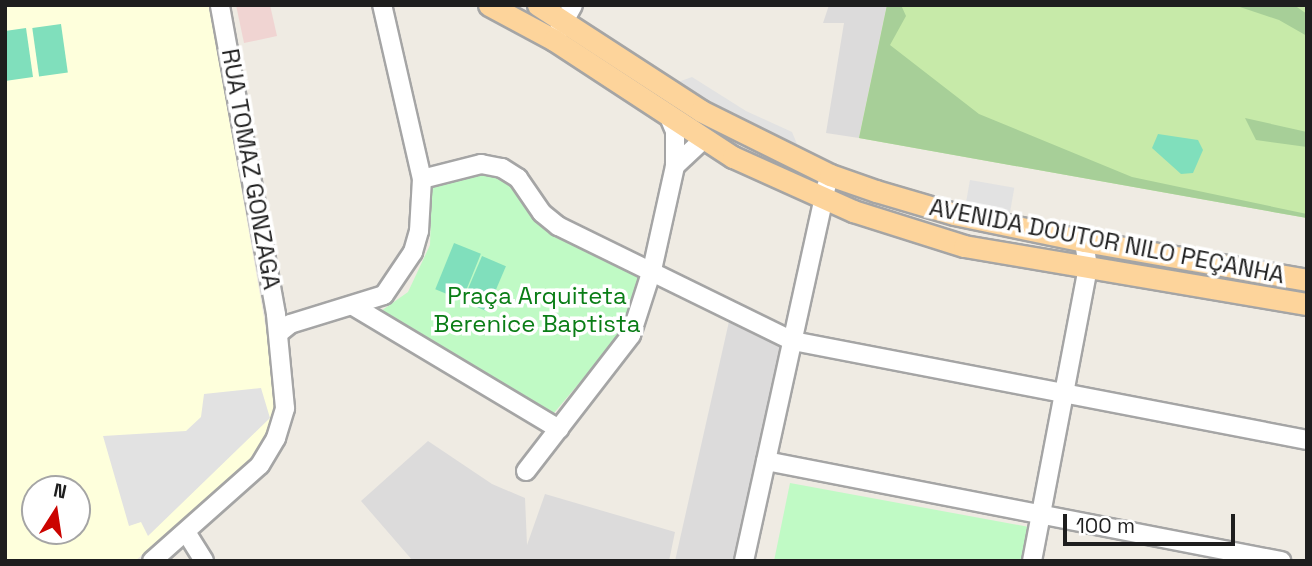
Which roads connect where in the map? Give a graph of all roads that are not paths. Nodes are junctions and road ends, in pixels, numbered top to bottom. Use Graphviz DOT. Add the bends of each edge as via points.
graph roads {
  1 [pos="220,5"];
  2 [pos="382,5"];
  3 [pos="489,5"];
  4 [pos="538,5"];
  5 [pos="564,22"];
  6 [pos="669,117"];
  7 [pos="703,140"];
  8 [pos="674,166"];
  9 [pos="830,175"];
  10 [pos="422,179"];
  11 [pos="824,200"];
  12 [pos="1084,241"];
  13 [pos="658,242"];
  14 [pos="622,256"];
  15 [pos="1088,267"];
  16 [pos="652,270"];
  17 [pos="1307,280"];
  18 [pos="1307,304"];
  19 [pos="355,307"];
  20 [pos="276,314"];
  21 [pos="322,315"];
  22 [pos="793,341"];
  23 [pos="280,342"];
  24 [pos="1064,396"];
  25 [pos="559,429"];
  26 [pos="1307,440"];
  27 [pos="766,461"];
  28 [pos="526,471"];
  29 [pos="1041,515"];
  30 [pos="186,532"];
  31 [pos="152,561"];
  32 [pos="204,561"];
  33 [pos="744,561"];
  34 [pos="1032,561"];
  35 [pos="1281,561"];
  1 -- 20 [label="street, RUA TOMAZ GONZAGA"];
  2 -- 10 [label="street"];
  3 -- 5 [label="main road, AVENIDA DOUTOR NILO PEÇANHA"];
  4 -- 5 [label="main road, AVENIDA DOUTOR NILO PEÇANHA"];
  5 -- 6 [label="main road, AVENIDA DOUTOR NILO PEÇANHA"];
  5 -- 9 [label="main road, AVENIDA DOUTOR NILO PEÇANHA" via="701,111"];
  6 -- 7 [label="main road, AVENIDA DOUTOR NILO PEÇANHA"];
  6 -- 8 [label="street" via="675,131"];
  7 -- 8 [label="street"];
  7 -- 11 [label="main road, AVENIDA DOUTOR NILO PEÇANHA" via="758,172"];
  8 -- 13 [label="street"];
  9 -- 11 [label="street"];
  9 -- 12 [label="main road, AVENIDA DOUTOR NILO PEÇANHA" via="954,214"];
  10 -- 14 [label="street" via="481,164 502,168 519,178 548,219"];
  10 -- 19 [label="street" via="419,231 403,273 384,295"];
  11 -- 15 [label="main road, AVENIDA DOUTOR NILO PEÇANHA" via="964,246"];
  11 -- 22 [label="street"];
  12 -- 15 [label="street"];
  12 -- 17 [label="main road, AVENIDA DOUTOR NILO PEÇANHA"];
  13 -- 14 [label="street" via="644,252"];
  13 -- 16 [label="street"];
  14 -- 16 [label="street"];
  15 -- 18 [label="main road, AVENIDA DOUTOR NILO PEÇANHA"];
  15 -- 24 [label="street"];
  16 -- 22 [label="street"];
  16 -- 25 [label="street" via="631,335"];
  19 -- 21 [label="street"];
  19 -- 25 [label="street"];
  20 -- 21 [label="street"];
  20 -- 23 [label="street, RUA TOMAZ GONZAGA"];
  21 -- 23 [label="street" via="290,324"];
  22 -- 24 [label="street"];
  22 -- 27 [label="street"];
  23 -- 30 [label="street, RUA TOMAZ GONZAGA" via="287,393 276,438 260,465"];
  24 -- 26 [label="street"];
  24 -- 29 [label="street"];
  25 -- 28 [label="street"];
  27 -- 29 [label="street"];
  27 -- 33 [label="street"];
  29 -- 34 [label="street"];
  29 -- 35 [label="street"];
  30 -- 31 [label="street, RUA TOMAZ GONZAGA"];
  30 -- 32 [label="street"];
}
